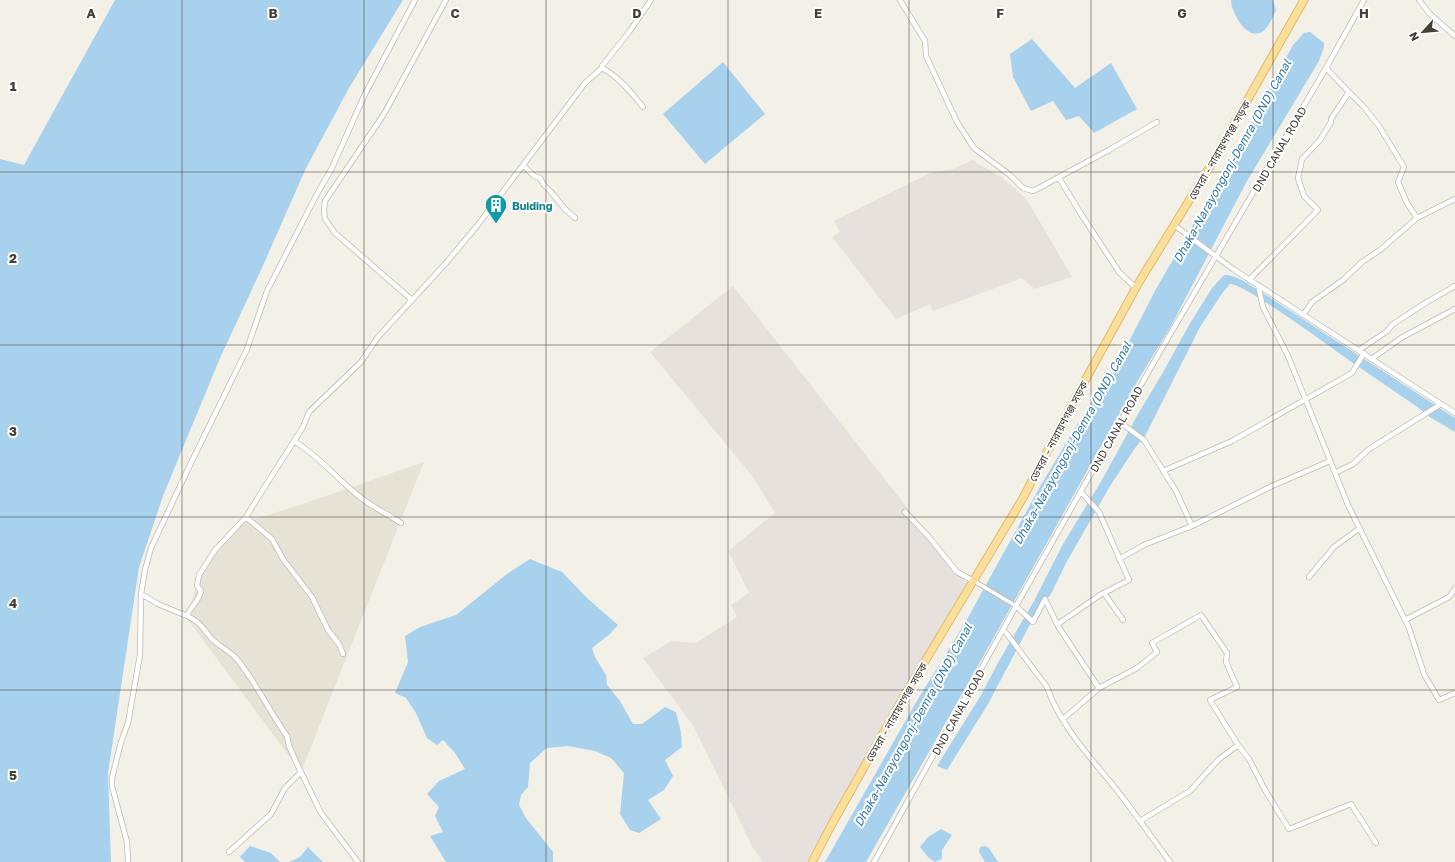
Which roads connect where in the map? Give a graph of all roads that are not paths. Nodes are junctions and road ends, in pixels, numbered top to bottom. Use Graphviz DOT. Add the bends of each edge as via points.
graph roads {
  1 [pos="415,0"];
  2 [pos="446,0"];
  3 [pos="651,0"];
  4 [pos="900,0"];
  5 [pos="1304,0"];
  6 [pos="1364,0"];
  7 [pos="1419,0"];
  8 [pos="1455,36"];
  9 [pos="602,68"];
  10 [pos="1326,68"];
  11 [pos="1349,92"];
  12 [pos="643,107"];
  13 [pos="1157,122"];
  14 [pos="523,165"];
  15 [pos="1059,178"];
  16 [pos="1455,200"];
  17 [pos="575,218"];
  18 [pos="1418,218"];
  19 [pos="1174,225"];
  20 [pos="1216,258"];
  21 [pos="1249,280"];
  22 [pos="1258,285"];
  23 [pos="1455,286"];
  24 [pos="1136,288"];
  25 [pos="412,300"];
  26 [pos="1455,309"];
  27 [pos="1303,315"];
  28 [pos="1362,352"];
  29 [pos="1373,358"];
  30 [pos="1305,399"];
  31 [pos="1442,404"];
  32 [pos="1455,413"];
  33 [pos="1120,422"];
  34 [pos="294,441"];
  35 [pos="1330,461"];
  36 [pos="1163,471"];
  37 [pos="1336,473"];
  38 [pos="1081,492"];
  39 [pos="905,512"];
  40 [pos="246,517"];
  41 [pos="401,522"];
  42 [pos="1192,526"];
  43 [pos="1360,528"];
  44 [pos="1119,559"];
  45 [pos="1309,577"];
  46 [pos="974,581"];
  47 [pos="1455,590"];
  48 [pos="1104,593"];
  49 [pos="141,594"];
  50 [pos="1016,606"];
  51 [pos="187,616"];
  52 [pos="1123,620"];
  53 [pos="1405,620"];
  54 [pos="1058,624"];
  55 [pos="1004,630"];
  56 [pos="343,654"];
  57 [pos="1099,688"];
  58 [pos="1455,693"];
  59 [pos="1063,719"];
  60 [pos="1238,745"];
  61 [pos="301,772"];
  62 [pos="1140,821"];
  63 [pos="1376,843"];
  64 [pos="229,852"];
  65 [pos="128,862"];
  66 [pos="358,862"];
  67 [pos="812,862"];
  68 [pos="874,862"];
  69 [pos="1170,862"];
  1 -- 49 [label="street" via="365,94 331,170 267,291 247,350 151,548"];
  2 -- 25 [label="street" via="384,114 326,201 324,210 326,219 335,233"];
  3 -- 9 [label="street"];
  4 -- 15 [label="street" via="925,41 926,56 957,122 974,148 1028,190 1037,190"];
  5 -- 19 [label="main road, ডেমরা - নারায়ণগঞ্জ সড়ক"];
  6 -- 10 [label="street, DND CANAL ROAD"];
  7 -- 8 [label="street" via="1430,14"];
  9 -- 12 [label="street" via="622,84"];
  9 -- 14 [label="street" via="585,83"];
  10 -- 11 [label="street"];
  10 -- 20 [label="street, DND CANAL ROAD"];
  11 -- 18 [label="street" via="1379,126 1404,167 1398,182 1407,203"];
  11 -- 21 [label="street" via="1320,140 1302,159 1298,178 1304,196 1318,210"];
  13 -- 15 [label="street"];
  14 -- 17 [label="street" via="534,176 540,178"];
  14 -- 25 [label="street" via="477,226"];
  15 -- 24 [label="street" via="1119,272"];
  16 -- 18 [label="street"];
  18 -- 27 [label="street" via="1362,262 1344,280 1312,302"];
  19 -- 20 [label="street"];
  19 -- 24 [label="main road, ডেমরা - নারায়ণগঞ্জ সড়ক"];
  20 -- 21 [label="street"];
  20 -- 33 [label="street, DND CANAL ROAD"];
  21 -- 22 [label="street"];
  22 -- 27 [label="street"];
  22 -- 30 [label="street" via="1264,307"];
  23 -- 28 [label="street" via="1393,324"];
  24 -- 46 [label="main road, ডেমরা - নারায়ণগঞ্জ সড়ক"];
  25 -- 34 [label="street" via="378,337 356,368 309,412"];
  26 -- 29 [label="street" via="1401,338"];
  27 -- 28 [label="street"];
  28 -- 29 [label="street"];
  28 -- 30 [label="street" via="1352,373"];
  29 -- 31 [label="street"];
  30 -- 35 [label="street"];
  30 -- 36 [label="street" via="1232,441"];
  31 -- 32 [label="street"];
  31 -- 37 [label="street" via="1369,449 1353,464"];
  33 -- 36 [label="street" via="1144,440"];
  33 -- 38 [label="street, DND CANAL ROAD"];
  34 -- 40 [label="street"];
  34 -- 41 [label="street" via="309,451 361,498"];
  35 -- 37 [label="street"];
  35 -- 42 [label="street" via="1272,486"];
  36 -- 42 [label="street" via="1176,491"];
  37 -- 43 [label="street" via="1348,506"];
  38 -- 44 [label="street" via="1099,512"];
  38 -- 50 [label="street, DND CANAL ROAD"];
  39 -- 46 [label="street" via="957,572"];
  40 -- 51 [label="street" via="215,550 199,575 199,600"];
  40 -- 56 [label="street" via="272,539 283,559 312,597"];
  42 -- 44 [label="street"];
  43 -- 45 [label="street" via="1334,547"];
  43 -- 53 [label="street"];
  44 -- 48 [label="street" via="1128,580"];
  46 -- 50 [label="street"];
  46 -- 67 [label="main road, ডেমরা - নারায়ণগঞ্জ সড়ক" via="896,711"];
  47 -- 53 [label="street" via="1449,597"];
  48 -- 52 [label="street"];
  48 -- 54 [label="street"];
  49 -- 51 [label="street"];
  49 -- 65 [label="street" via="140,655 128,723 112,778 128,842"];
  50 -- 54 [label="street" via="1033,622 1045,599"];
  50 -- 55 [label="street, DND CANAL ROAD"];
  51 -- 61 [label="street" via="198,621 212,639 237,660 287,736"];
  53 -- 58 [label="street" via="1424,674 1439,700"];
  54 -- 57 [label="street"];
  55 -- 59 [label="street" via="1047,687"];
  55 -- 68 [label="street, DND CANAL ROAD"];
  57 -- 59 [label="street"];
  57 -- 60 [label="street" via="1137,668 1157,652 1152,643 1201,614 1227,653 1226,662 1237,687 1210,700"];
  59 -- 62 [label="street" via="1085,752"];
  60 -- 62 [label="street" via="1218,760 1190,791"];
  60 -- 63 [label="street" via="1250,759 1289,829 1351,804"];
  61 -- 64 [label="street" via="285,788 270,814"];
  61 -- 66 [label="street" via="321,813"];
  62 -- 69 [label="street"];
}
